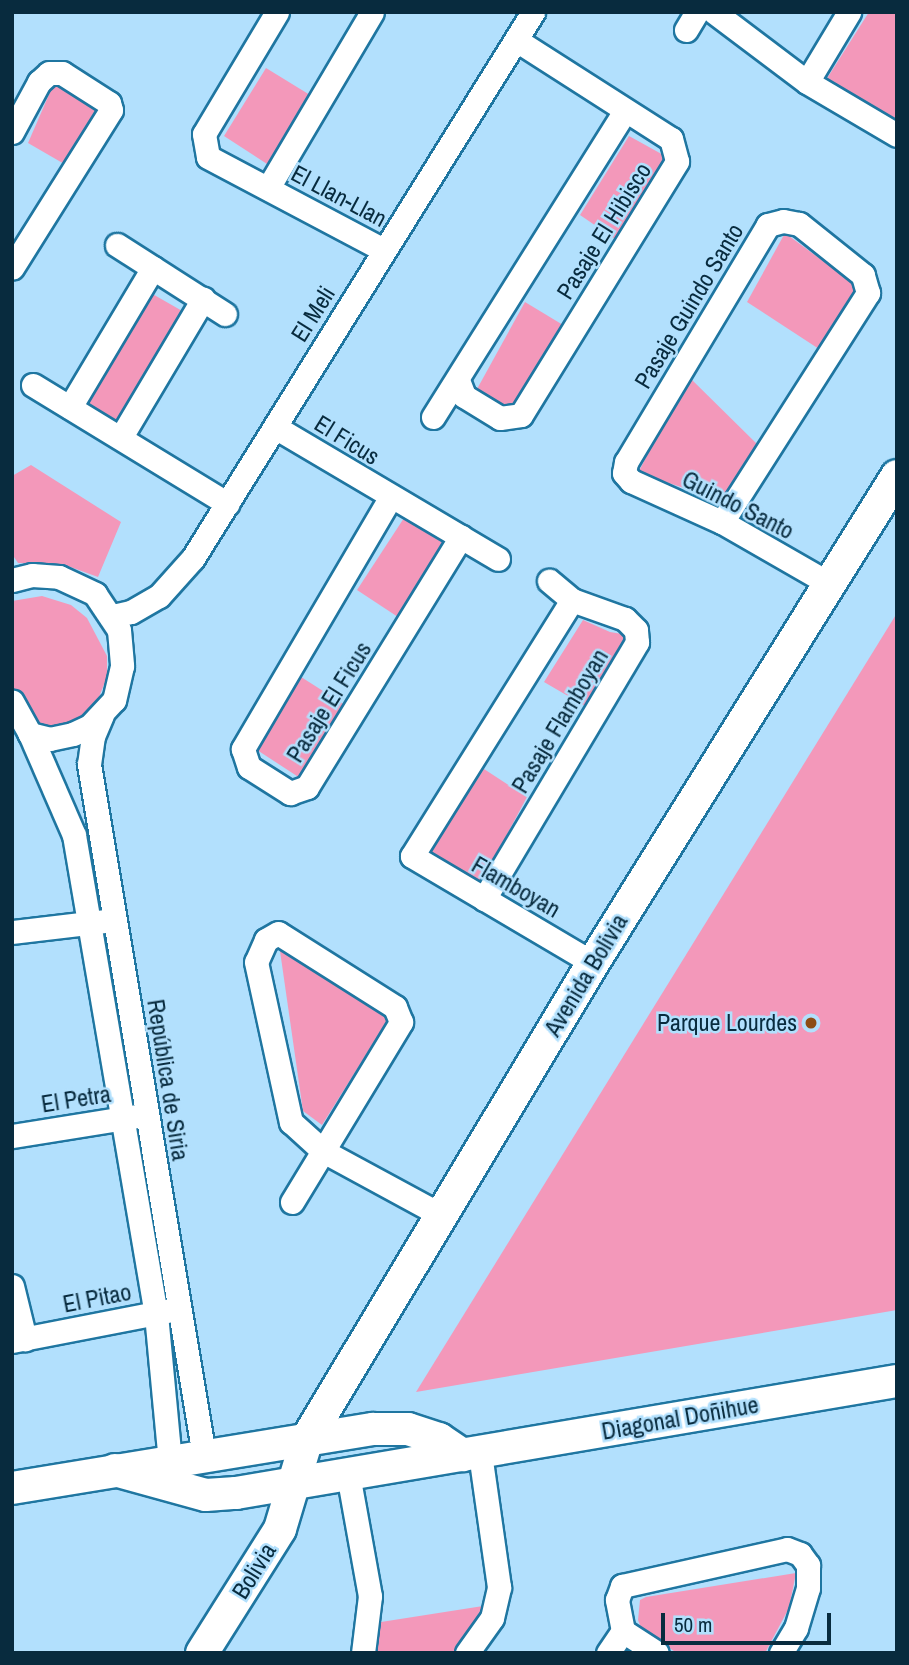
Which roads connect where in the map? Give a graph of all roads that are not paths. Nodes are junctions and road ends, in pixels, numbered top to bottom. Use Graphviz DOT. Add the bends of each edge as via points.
graph roads {
  1 [pos="277,12"];
  2 [pos="372,12"];
  3 [pos="533,12"];
  4 [pos="714,12"];
  5 [pos="849,12"];
  6 [pos="516,40"];
  7 [pos="807,82"];
  8 [pos="625,111"];
  9 [pos="12,132"];
  10 [pos="897,135"];
  11 [pos="268,188"];
  12 [pos="117,245"];
  13 [pos="384,250"];
  14 [pos="12,268"];
  15 [pos="153,268"];
  16 [pos="203,299"];
  17 [pos="225,314"];
  18 [pos="458,380"];
  19 [pos="33,385"];
  20 [pos="70,407"];
  21 [pos="433,418"];
  22 [pos="275,426"];
  23 [pos="121,437"];
  24 [pos="624,473"];
  25 [pos="897,476"];
  26 [pos="390,498"];
  27 [pos="228,504"];
  28 [pos="722,522"];
  29 [pos="461,537"];
  30 [pos="498,559"];
  31 [pos="15,576"];
  32 [pos="549,581"];
  33 [pos="830,584"];
  34 [pos="572,600"];
  35 [pos="113,616"];
  36 [pos="12,702"];
  37 [pos="102,715"];
  38 [pos="30,734"];
  39 [pos="484,899"];
  40 [pos="115,920"];
  41 [pos="89,923"];
  42 [pos="12,932"];
  43 [pos="593,962"];
  44 [pos="147,1114"];
  45 [pos="123,1118"];
  46 [pos="12,1136"];
  47 [pos="323,1151"];
  48 [pos="292,1202"];
  49 [pos="441,1215"];
  50 [pos="12,1286"];
  51 [pos="180,1308"];
  52 [pos="156,1314"];
  53 [pos="18,1340"];
  54 [pos="897,1381"];
  55 [pos="307,1438"];
  56 [pos="471,1454"];
  57 [pos="204,1456"];
  58 [pos="170,1461"];
  59 [pos="115,1470"];
  60 [pos="348,1474"];
  61 [pos="294,1484"];
  62 [pos="12,1488"];
  63 [pos="623,1631"];
  64 [pos="202,1653"];
  65 [pos="363,1653"];
  66 [pos="467,1653"];
  67 [pos="608,1653"];
  68 [pos="657,1653"];
  69 [pos="781,1653"];
  1 -- 11 [label="street, El Llan-Llan" via="204,135 208,157"];
  2 -- 11 [label="street"];
  3 -- 6 [label="street, El Meli"];
  4 -- 7 [label="street"];
  5 -- 7 [label="street"];
  6 -- 8 [label="street"];
  6 -- 13 [label="street, El Meli"];
  7 -- 10 [label="street"];
  8 -- 18 [label="street, Pasaje El Hibisco"];
  8 -- 18 [label="street, Pasaje El Hibisco" via="671,139 677,161 521,415 500,418 464,396"];
  9 -- 14 [label="street" via="39,82 49,73 62,73 105,96 111,110"];
  11 -- 13 [label="street, El Llan-Llan"];
  12 -- 15 [label="street"];
  13 -- 22 [label="street, El Meli"];
  15 -- 16 [label="street"];
  15 -- 20 [label="street"];
  16 -- 17 [label="street"];
  16 -- 23 [label="street"];
  18 -- 21 [label="street"];
  19 -- 20 [label="street"];
  20 -- 23 [label="street"];
  22 -- 26 [label="street, El Ficus"];
  22 -- 27 [label="street, El Meli"];
  23 -- 27 [label="street"];
  24 -- 28 [label="street, Guindo Santo" via="631,481"];
  24 -- 28 [label="street, Pasaje Guindo Santo" via="626,462 768,225 783,221 799,224 863,275 868,293"];
  25 -- 33 [label="street, Avenida Bolivia"];
  26 -- 29 [label="street, El Ficus"];
  26 -- 29 [label="street, Pasaje El Ficus" via="243,749 249,767 290,793 307,787"];
  27 -- 35 [label="street, El Meli" via="173,584 131,612"];
  28 -- 33 [label="street, Guindo Santo"];
  29 -- 30 [label="street, El Ficus"];
  31 -- 35 [label="street" via="72,580 104,602"];
  32 -- 34 [label="street, Pasaje Flamboyan"];
  33 -- 43 [label="street, Avenida Bolivia"];
  34 -- 39 [label="street, Pasaje Flamboyan" via="625,619 636,630 637,642"];
  34 -- 39 [label="street, Flamboyan" via="412,856"];
  35 -- 37 [label="street, República de Siria" via="122,666 114,700"];
  36 -- 38 [label="street, República de Siria"];
  37 -- 38 [label="street" via="90,726 62,737"];
  37 -- 40 [label="street, República de Siria" via="89,764"];
  38 -- 41 [label="street, República de Siria" via="69,815"];
  39 -- 43 [label="street, Flamboyan"];
  40 -- 41 [label="street"];
  40 -- 44 [label="street, República de Siria"];
  41 -- 42 [label="street"];
  41 -- 45 [label="street, República de Siria"];
  43 -- 49 [label="street, Avenida Bolivia"];
  44 -- 45 [label="street, El Petra"];
  44 -- 51 [label="street, República de Siria"];
  45 -- 46 [label="street, El Petra"];
  45 -- 52 [label="street, República de Siria"];
  47 -- 47 [label="street" via="401,1022 400,1014 278,933 266,940 256,962 291,1122"];
  47 -- 48 [label="street"];
  47 -- 49 [label="street"];
  49 -- 55 [label="street, Avenida Bolivia"];
  50 -- 53 [label="street, El Pitao"];
  51 -- 52 [label="street, El Pitao"];
  51 -- 57 [label="street, República de Siria"];
  52 -- 53 [label="street, El Pitao"];
  52 -- 58 [label="street, República de Siria"];
  54 -- 56 [label="street, Diagonal Doñihue"];
  55 -- 56 [label="street, Diagonal Doñihue" via="408,1429"];
  55 -- 57 [label="street, Diagonal Doñihue"];
  55 -- 61 [label="street, Avenida Bolivia"];
  56 -- 60 [label="street, Diagonal Doñihue"];
  56 -- 66 [label="street" via="499,1587 492,1618"];
  57 -- 58 [label="street, Diagonal Doñihue"];
  58 -- 59 [label="street, Diagonal Doñihue"];
  59 -- 61 [label="street, Diagonal Doñihue" via="206,1495"];
  59 -- 62 [label="street, Diagonal Doñihue"];
  60 -- 61 [label="street, Diagonal Doñihue"];
  60 -- 65 [label="street" via="370,1595"];
  61 -- 64 [label="street, Bolivia" via="280,1529"];
  63 -- 67 [label="street"];
  63 -- 68 [label="street"];
  63 -- 69 [label="street" via="617,1600 622,1586 787,1549 800,1554 808,1565 808,1588 796,1628"];
}
